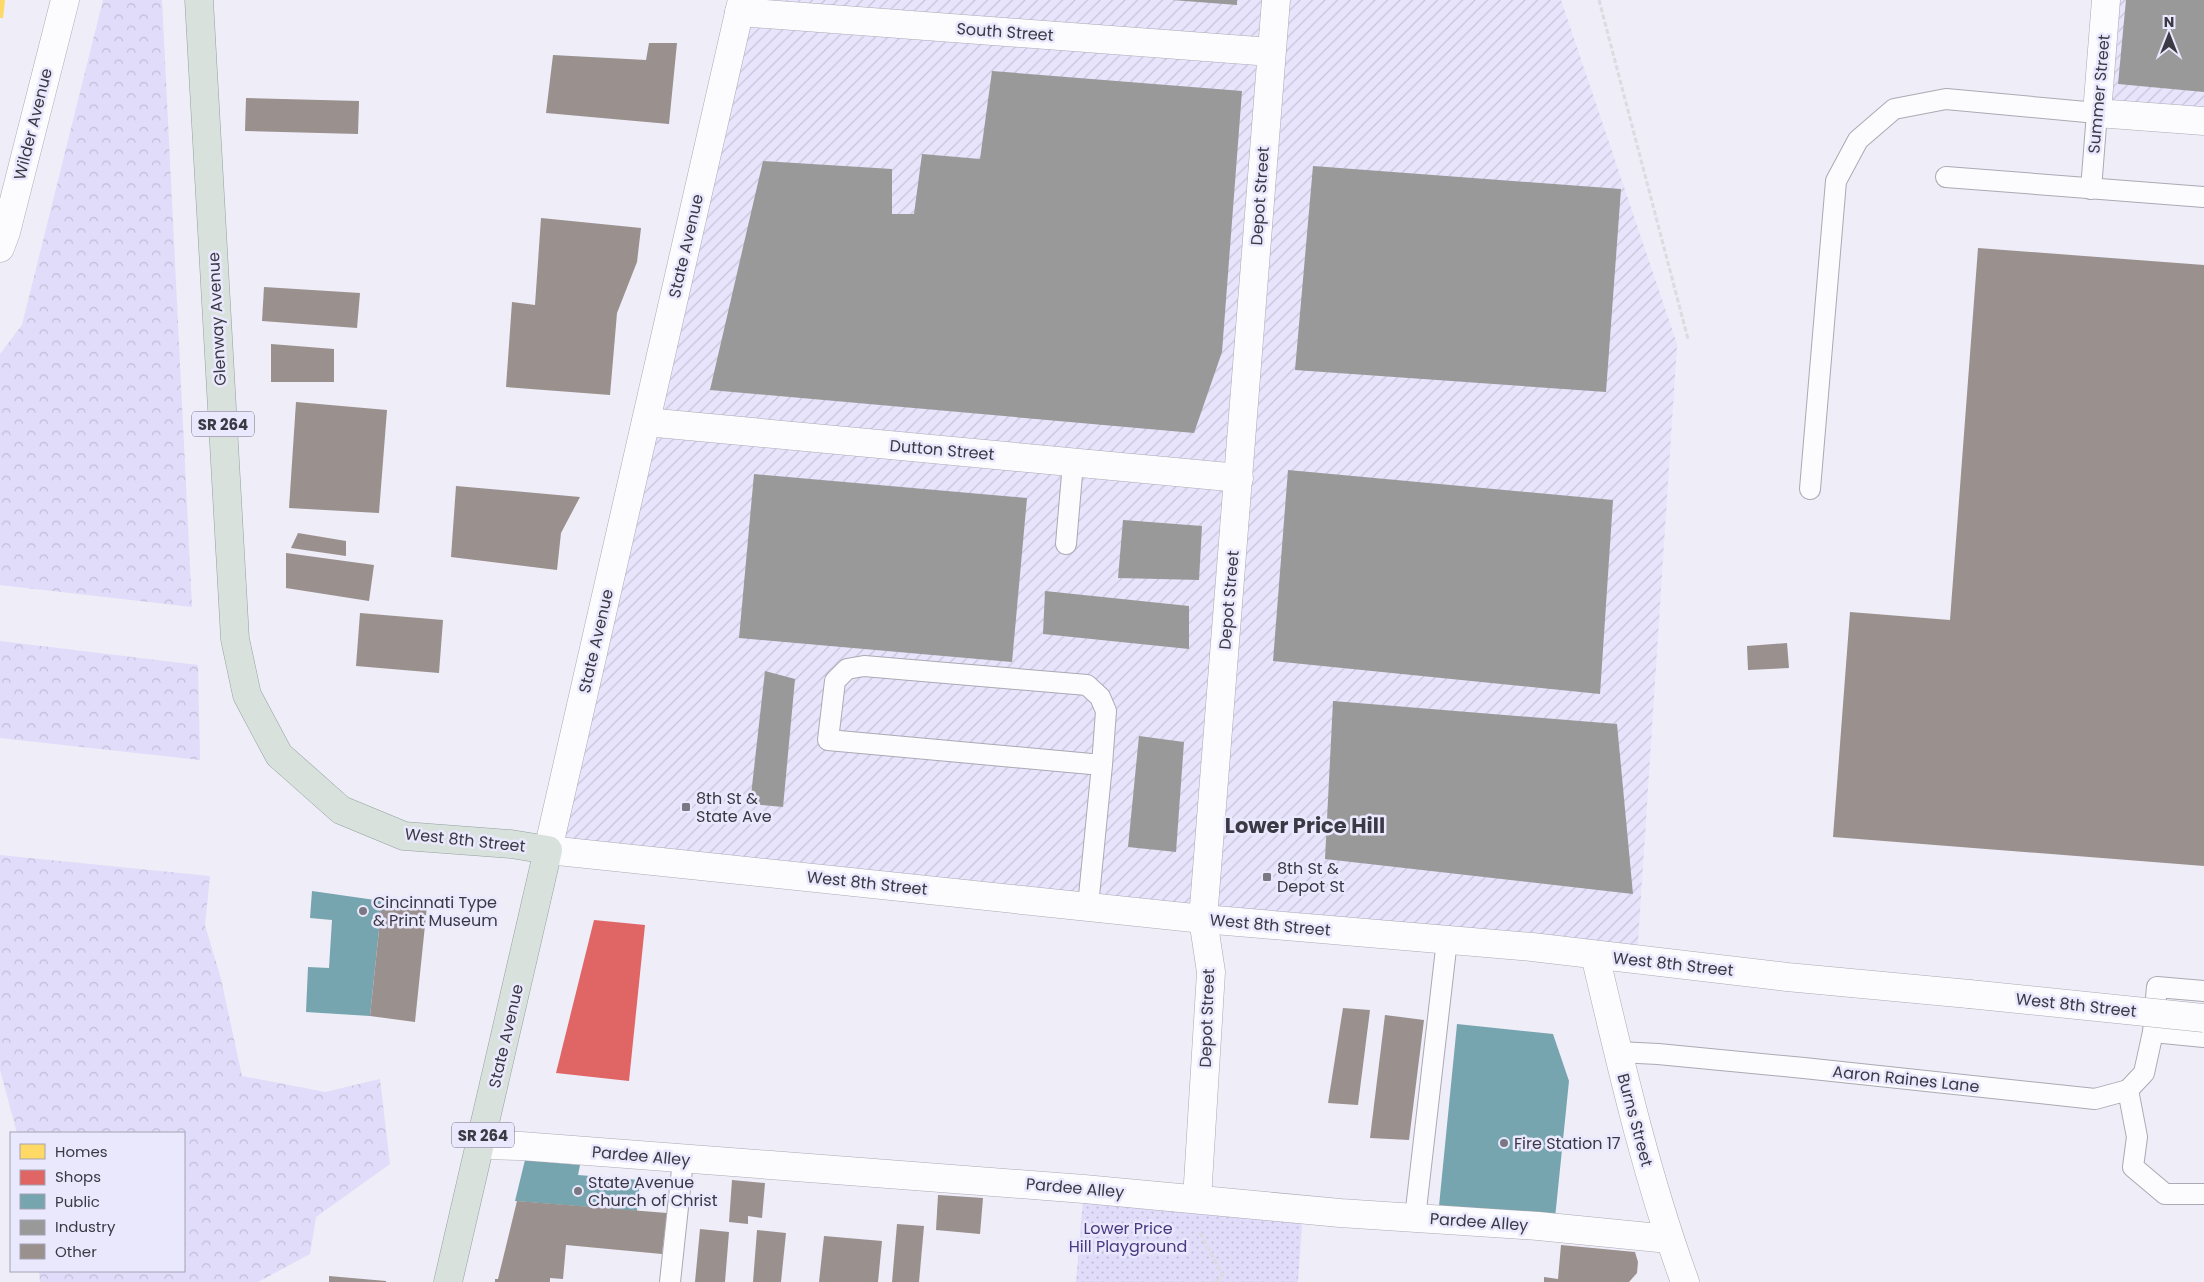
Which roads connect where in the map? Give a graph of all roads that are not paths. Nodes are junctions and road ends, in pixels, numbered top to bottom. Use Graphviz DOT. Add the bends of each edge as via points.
graph roads {
  1 [pos="65,0"];
  2 [pos="199,0"];
  3 [pos="1276,0"];
  4 [pos="2106,0"];
  5 [pos="741,6"];
  6 [pos="1271,52"];
  7 [pos="2097,113"];
  8 [pos="2204,121"];
  9 [pos="1946,177"];
  10 [pos="2091,189"];
  11 [pos="2204,197"];
  12 [pos="0,248"];
  13 [pos="646,422"];
  14 [pos="1073,463"];
  15 [pos="1239,478"];
  16 [pos="1810,489"];
  17 [pos="1066,544"];
  18 [pos="1102,765"];
  19 [pos="341,810"];
  20 [pos="548,850"];
  21 [pos="1088,906"];
  22 [pos="1203,919"];
  23 [pos="1447,940"];
  24 [pos="1595,955"];
  25 [pos="2204,991"];
  26 [pos="2204,1018"];
  27 [pos="2153,1032"];
  28 [pos="2204,1037"];
  29 [pos="1618,1052"];
  30 [pos="2128,1090"];
  31 [pos="481,1145"];
  32 [pos="683,1160"];
  33 [pos="2204,1194"];
  34 [pos="1197,1199"];
  35 [pos="1415,1218"];
  36 [pos="1669,1239"];
  37 [pos="448,1282"];
  38 [pos="670,1282"];
  39 [pos="1685,1282"];
  1 -- 12 [label="street, Wilder Avenue"];
  2 -- 19 [label="main road, Glenway Avenue / SR 264" via="234,639 247,695 279,755"];
  3 -- 6 [label="street, Depot Street"];
  4 -- 7 [label="street, Summer Street"];
  5 -- 6 [label="street, South Street"];
  5 -- 13 [label="street, State Avenue"];
  6 -- 15 [label="street, Depot Street"];
  7 -- 8 [label="street"];
  7 -- 10 [label="lane, Summer Street"];
  7 -- 16 [label="lane" via="1946,100 1894,108 1858,140 1836,181"];
  9 -- 10 [label="lane"];
  10 -- 11 [label="lane"];
  13 -- 14 [label="street, Dutton Street"];
  13 -- 20 [label="street, State Avenue"];
  14 -- 15 [label="street, Dutton Street"];
  14 -- 17 [label="lane"];
  15 -- 22 [label="street, Depot Street"];
  18 -- 18 [label="lane" via="828,740 835,681 847,668 864,666 1087,685 1100,697 1106,711"];
  18 -- 21 [label="lane"];
  19 -- 20 [label="main road, West 8th Street / SR 264" via="404,836"];
  20 -- 21 [label="street, West 8th Street"];
  20 -- 31 [label="main road, State Avenue / SR 264"];
  21 -- 22 [label="street, West 8th Street"];
  22 -- 23 [label="street, West 8th Street"];
  22 -- 34 [label="street, Depot Street" via="1211,972"];
  23 -- 24 [label="street, West 8th Street"];
  23 -- 35 [label="lane"];
  24 -- 26 [label="street, West 8th Street, bridge"];
  24 -- 29 [label="street, Burns Street"];
  25 -- 27 [label="lane" via="2157,986"];
  27 -- 28 [label="lane"];
  27 -- 30 [label="lane" via="2144,1073"];
  29 -- 30 [label="lane, Aaron Raines Lane" via="2095,1099"];
  29 -- 36 [label="street, Burns Street" via="1639,1139"];
  30 -- 33 [label="lane" via="2137,1137 2134,1167 2164,1194"];
  31 -- 32 [label="street, Pardee Alley"];
  31 -- 37 [label="main road, State Avenue / SR 264"];
  32 -- 34 [label="street, Pardee Alley"];
  32 -- 38 [label="lane"];
  34 -- 35 [label="street, Pardee Alley"];
  35 -- 36 [label="street, Pardee Alley"];
  36 -- 39 [label="street, Burns Street"];
}
